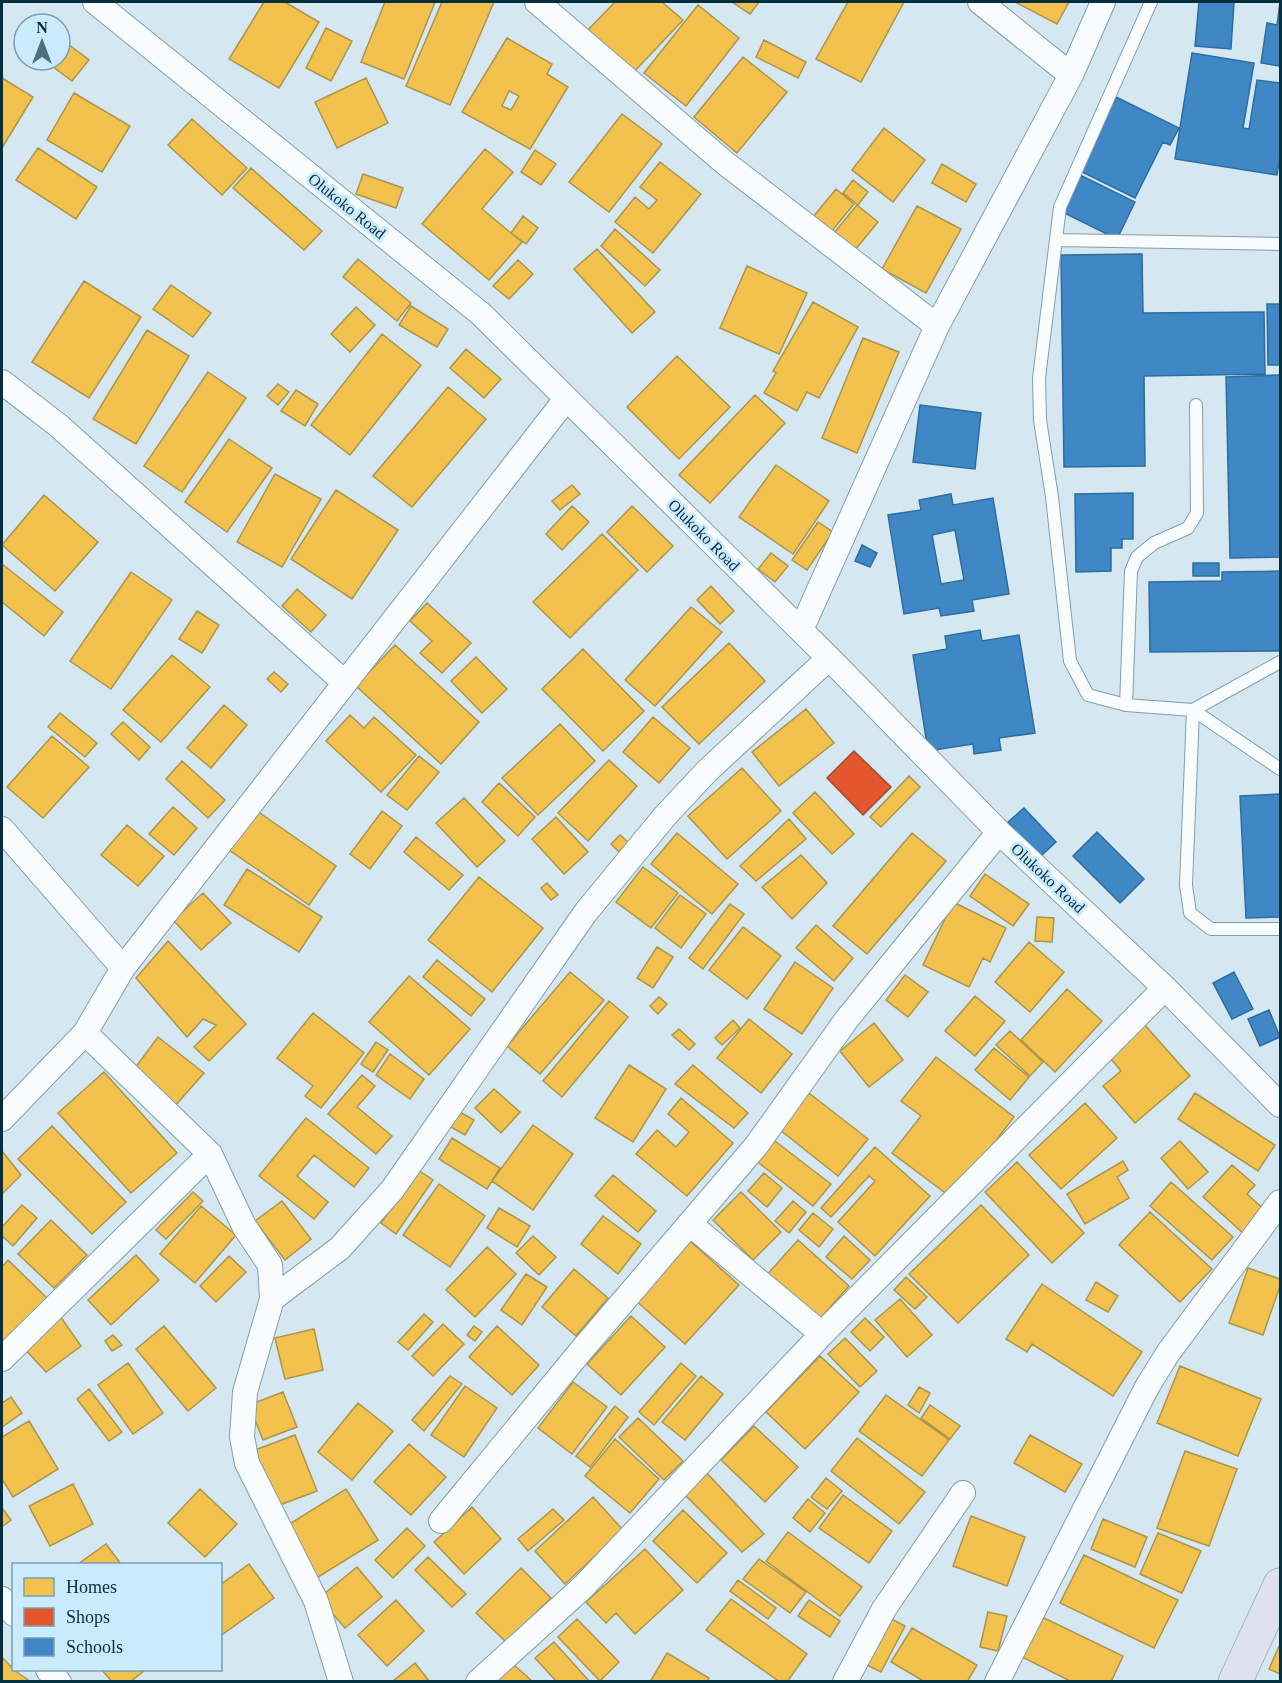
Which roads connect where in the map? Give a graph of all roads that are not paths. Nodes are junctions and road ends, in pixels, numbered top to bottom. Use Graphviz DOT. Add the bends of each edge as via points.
graph roads {
  1 [pos="95,2"];
  2 [pos="537,2"];
  3 [pos="980,2"];
  4 [pos="1103,2"];
  5 [pos="1151,2"];
  6 [pos="1071,75"];
  7 [pos="1056,240"];
  8 [pos="1281,244"];
  9 [pos="937,326"];
  10 [pos="2,382"];
  11 [pos="566,399"];
  12 [pos="1196,405"];
  13 [pos="801,630"];
  14 [pos="829,658"];
  15 [pos="1281,662"];
  16 [pos="344,682"];
  17 [pos="1126,705"];
  18 [pos="1193,710"];
  19 [pos="1281,769"];
  20 [pos="2,828"];
  21 [pos="999,832"];
  22 [pos="1281,929"];
  23 [pos="123,968"];
  24 [pos="1165,988"];
  25 [pos="86,1033"];
  26 [pos="1281,1105"];
  27 [pos="2,1119"];
  28 [pos="210,1154"];
  29 [pos="1281,1202"];
  30 [pos="690,1224"];
  31 [pos="272,1299"];
  32 [pos="822,1334"];
  33 [pos="2,1359"];
  34 [pos="963,1493"];
  35 [pos="441,1521"];
  36 [pos="1281,1585"];
  37 [pos="2,1599"];
  38 [pos="12,1612"];
  39 [pos="341,1682"];
  40 [pos="478,1682"];
  41 [pos="845,1682"];
  42 [pos="997,1682"];
  43 [pos="1235,1682"];
  1 -- 11 [label="street, Olukoko Road" via="481,314"];
  2 -- 9 [label="street" via="725,163"];
  3 -- 6 [label="street"];
  4 -- 6 [label="street"];
  5 -- 7 [label="lane" via="1060,207"];
  6 -- 9 [label="street"];
  7 -- 8 [label="lane"];
  7 -- 17 [label="lane" via="1039,378 1070,661 1088,695"];
  9 -- 13 [label="street"];
  10 -- 16 [label="street" via="59,426"];
  11 -- 13 [label="street, Olukoko Road"];
  11 -- 16 [label="street"];
  12 -- 17 [label="lane" via="1197,513 1188,528 1154,543 1137,557 1131,571"];
  13 -- 14 [label="street, Olukoko Road"];
  14 -- 21 [label="street, Olukoko Road"];
  14 -- 31 [label="street" via="707,771 665,816 586,912 392,1190 340,1248"];
  15 -- 18 [label="lane"];
  16 -- 23 [label="street"];
  17 -- 18 [label="lane"];
  18 -- 19 [label="lane"];
  18 -- 22 [label="lane" via="1186,885 1190,913 1211,929"];
  20 -- 23 [label="street"];
  21 -- 24 [label="street, Olukoko Road"];
  21 -- 30 [label="street" via="847,1019 756,1146"];
  23 -- 25 [label="street"];
  24 -- 26 [label="street, Olukoko Road"];
  24 -- 32 [label="street"];
  25 -- 27 [label="street"];
  25 -- 28 [label="street"];
  28 -- 31 [label="street" via="244,1226 270,1265"];
  28 -- 33 [label="street"];
  29 -- 42 [label="street" via="1147,1387"];
  30 -- 32 [label="street"];
  30 -- 35 [label="street"];
  31 -- 39 [label="street" via="245,1392 242,1437 247,1463 316,1601"];
  32 -- 40 [label="street" via="583,1587"];
  34 -- 41 [label="street" via="884,1609"];
  36 -- 43 [label="highway"];
  37 -- 38 [label="street"];
}
